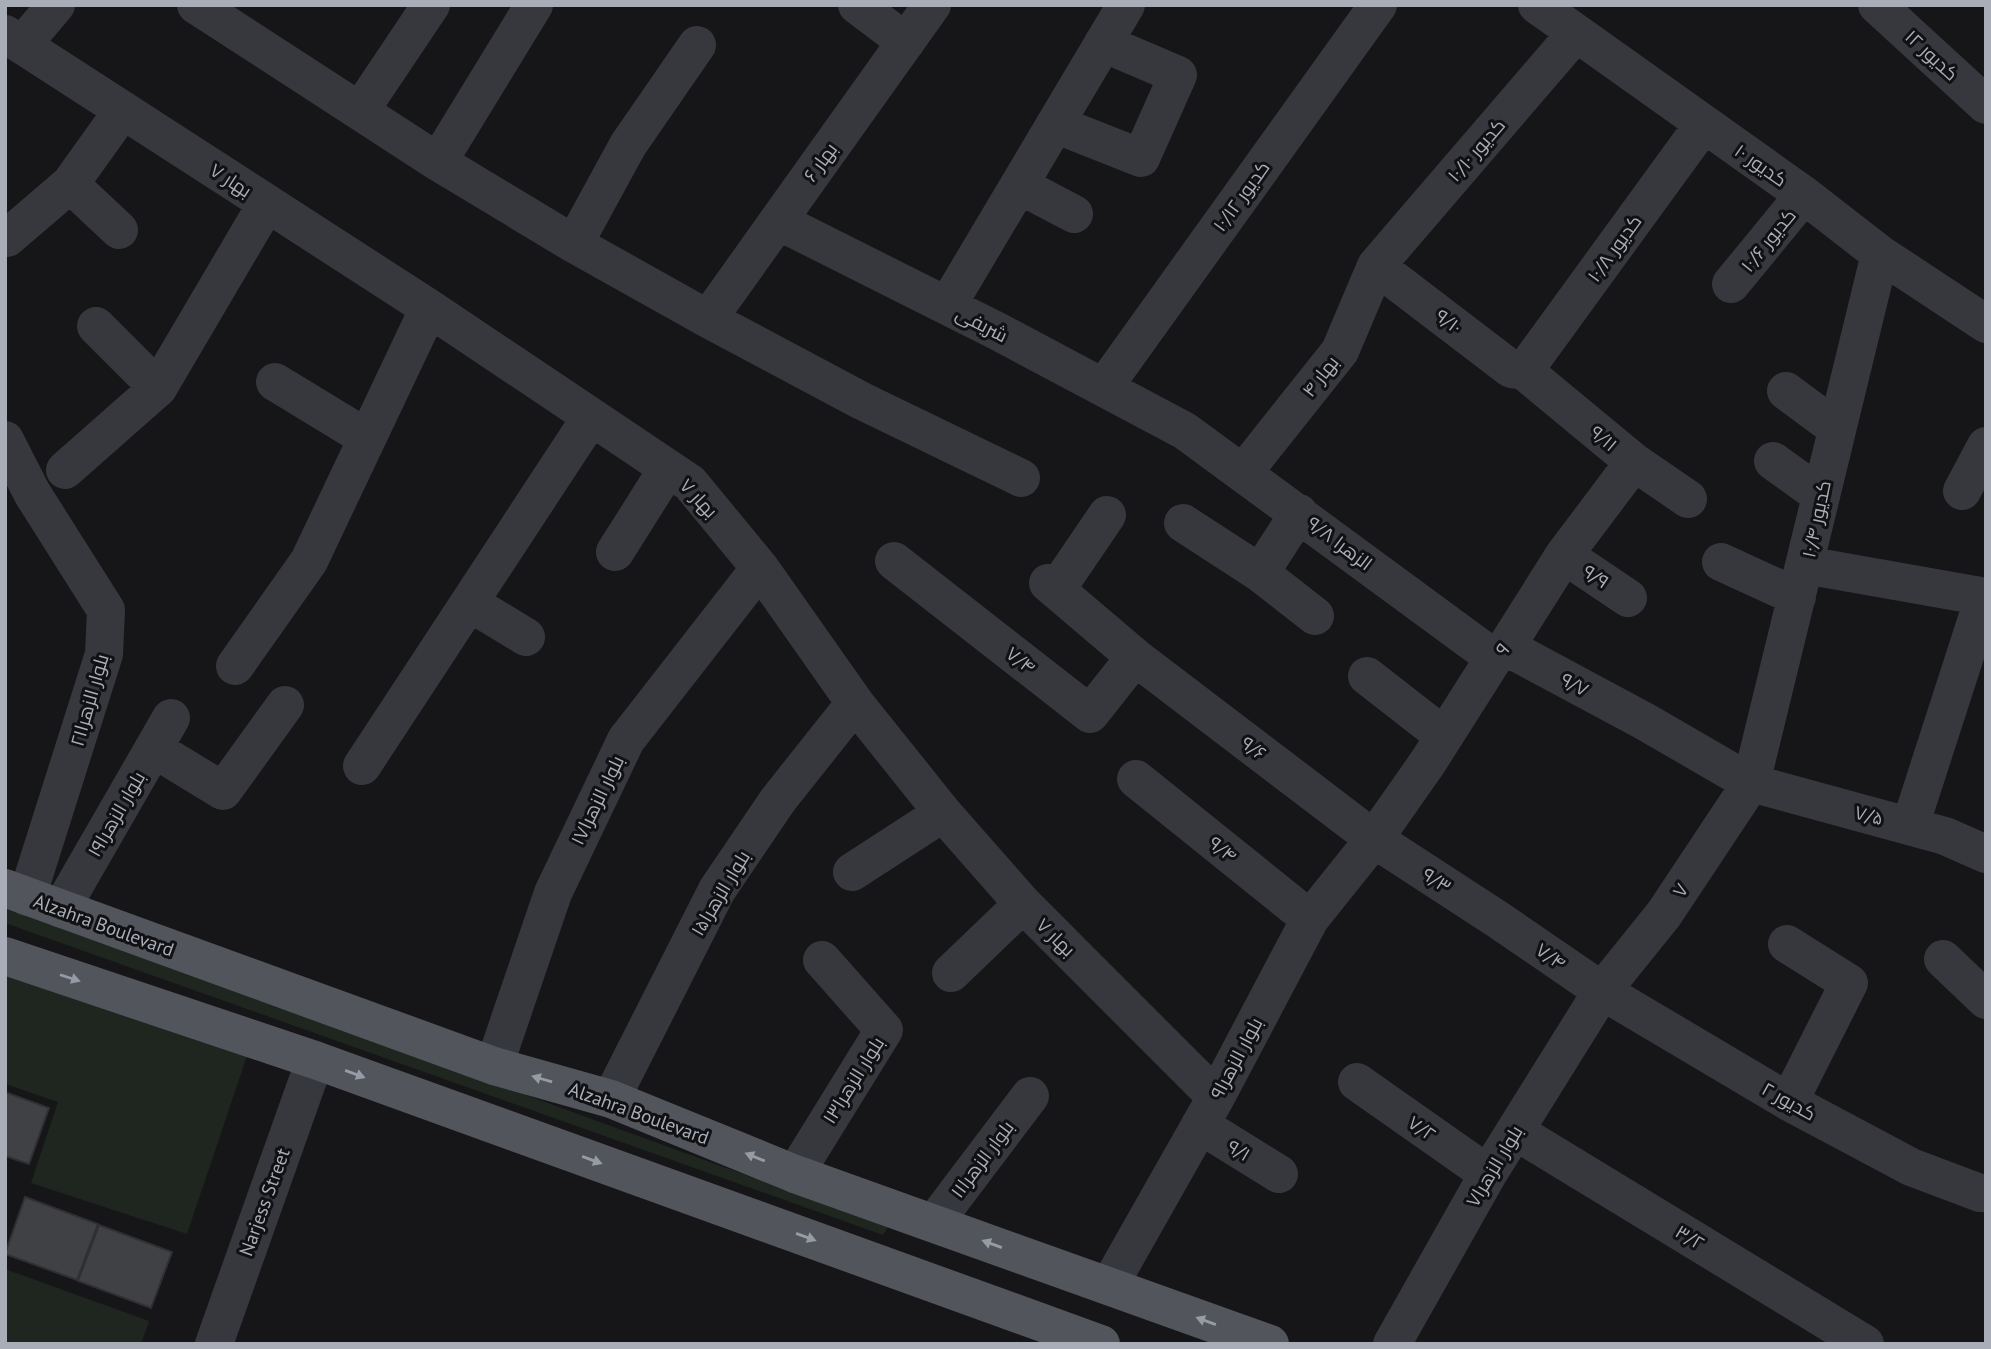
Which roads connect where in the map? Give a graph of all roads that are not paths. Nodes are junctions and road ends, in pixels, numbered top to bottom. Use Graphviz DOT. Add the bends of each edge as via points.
graph roads {
  1 [pos="56,5"];
  2 [pos="431,5"];
  3 [pos="534,5"];
  4 [pos="857,5"];
  5 [pos="932,5"];
  6 [pos="1126,5"];
  7 [pos="1378,5"];
  8 [pos="1537,5"];
  9 [pos="1877,5"];
  10 [pos="200,6"];
  11 [pos="1576,33"];
  12 [pos="14,39"];
  13 [pos="906,42"];
  14 [pos="1103,43"];
  15 [pos="697,45"];
  16 [pos="1986,105"];
  17 [pos="123,110"];
  18 [pos="360,111"];
  19 [pos="1055,124"];
  20 [pos="1703,125"];
  21 [pos="439,162"];
  22 [pos="70,184"];
  23 [pos="1019,185"];
  24 [pos="1804,195"];
  25 [pos="267,203"];
  26 [pos="1074,214"];
  27 [pos="778,221"];
  28 [pos="119,230"];
  29 [pos="7,238"];
  30 [pos="574,244"];
  31 [pos="1880,254"];
  32 [pos="1376,266"];
  33 [pos="1731,284"];
  34 [pos="947,306"];
  35 [pos="429,308"];
  36 [pos="708,319"];
  37 [pos="1986,324"];
  38 [pos="96,327"];
  39 [pos="1524,371"];
  40 [pos="275,382"];
  41 [pos="1104,387"];
  42 [pos="158,388"];
  43 [pos="1786,391"];
  44 [pos="591,417"];
  45 [pos="1836,428"];
  46 [pos="1185,430"];
  47 [pos="367,438"];
  48 [pos="5,440"];
  49 [pos="1986,446"];
  50 [pos="1773,461"];
  51 [pos="1634,462"];
  52 [pos="668,468"];
  53 [pos="65,470"];
  54 [pos="1243,473"];
  55 [pos="1021,478"];
  56 [pos="1962,491"];
  57 [pos="1821,495"];
  58 [pos="1688,499"];
  59 [pos="1299,513"];
  60 [pos="1107,515"];
  61 [pos="1183,523"];
  62 [pos="615,552"];
  63 [pos="1564,555"];
  64 [pos="894,561"];
  65 [pos="1721,562"];
  66 [pos="760,568"];
  67 [pos="1260,573"];
  68 [pos="1801,581"];
  69 [pos="1985,597"];
  70 [pos="1628,598"];
  71 [pos="470,603"];
  72 [pos="1315,616"];
  73 [pos="526,637"];
  74 [pos="1500,653"];
  75 [pos="1135,657"];
  76 [pos="235,666"];
  77 [pos="1367,676"];
  78 [pos="855,703"];
  79 [pos="285,705"];
  80 [pos="1444,736"];
  81 [pos="362,765"];
  82 [pos="1136,779"];
  83 [pos="1751,783"];
  84 [pos="943,813"];
  85 [pos="1910,827"];
  86 [pos="1374,839"];
  87 [pos="1986,854"];
  88 [pos="852,872"];
  89 [pos="31,898"];
  90 [pos="1023,904"];
  91 [pos="1310,919"];
  92 [pos="1500,920"];
  93 [pos="1787,944"];
  94 [pos="5,956"];
  95 [pos="1943,959"];
  96 [pos="822,960"];
  97 [pos="951,973"];
  98 [pos="1602,991"];
  99 [pos="1986,1000"];
  100 [pos="315,1059"];
  101 [pos="494,1066"];
  102 [pos="1357,1082"];
  103 [pos="1030,1096"];
  104 [pos="611,1099"];
  105 [pos="1788,1102"];
  106 [pos="1208,1111"];
  107 [pos="1515,1131"];
  108 [pos="795,1174"];
  109 [pos="1279,1174"];
  110 [pos="1488,1174"];
  111 [pos="1986,1193"];
  112 [pos="921,1218"];
  113 [pos="880,1264"];
  114 [pos="1109,1286"];
  115 [pos="1080,1340"];
  116 [pos="214,1344"];
  117 [pos="1270,1344"];
  118 [pos="1392,1344"];
  119 [pos="1865,1344"];
  1 -- 12 [label="street"];
  2 -- 18 [label="street"];
  3 -- 21 [label="street"];
  4 -- 13 [label="street"];
  5 -- 13 [label="street, بهار ۶"];
  6 -- 14 [label="street"];
  7 -- 41 [label="street, کدیور ۱۰/۱۲"];
  8 -- 11 [label="street, کدیور ۱۰"];
  9 -- 16 [label="street, کدیور ۱۲"];
  10 -- 18 [label="street"];
  11 -- 20 [label="street, کدیور ۱۰"];
  11 -- 32 [label="street, کدیور ۱۰/۱۰"];
  12 -- 17 [label="street, بهار ۷"];
  13 -- 27 [label="street, بهار ۶"];
  14 -- 19 [label="street"];
  14 -- 19 [label="street" via="1178,75 1141,158"];
  15 -- 30 [label="street" via="628,145"];
  17 -- 22 [label="street"];
  17 -- 25 [label="street, بهار ۷"];
  18 -- 21 [label="street"];
  19 -- 23 [label="street"];
  20 -- 24 [label="street, کدیور ۱۰"];
  20 -- 39 [label="street, کدیور ۱۰/۸"];
  21 -- 30 [label="street"];
  22 -- 28 [label="street"];
  22 -- 29 [label="street"];
  23 -- 26 [label="street"];
  23 -- 34 [label="street"];
  24 -- 31 [label="street, کدیور ۱۰"];
  24 -- 33 [label="street, کدیور ۱۰/۶"];
  25 -- 35 [label="street, بهار ۷"];
  25 -- 42 [label="street"];
  27 -- 34 [label="street, شریفی"];
  27 -- 36 [label="street, بهار ۶"];
  30 -- 36 [label="street"];
  31 -- 37 [label="street, کدیور ۱۰"];
  31 -- 45 [label="street, کدیور ۱۰/۴"];
  32 -- 39 [label="street, ۹/۱۰" via="1511,369"];
  32 -- 54 [label="street, بهار ۴" via="1340,351"];
  34 -- 41 [label="street, شریفی"];
  35 -- 44 [label="street, بهار ۷"];
  35 -- 47 [label="street"];
  36 -- 55 [label="street"];
  38 -- 42 [label="street"];
  39 -- 51 [label="street, ۹/۱۱"];
  40 -- 47 [label="street"];
  41 -- 46 [label="street, شریفی"];
  42 -- 53 [label="street"];
  43 -- 45 [label="street"];
  44 -- 52 [label="street, بهار ۷"];
  44 -- 71 [label="street"];
  45 -- 57 [label="street, کدیور ۱۰/۴"];
  46 -- 54 [label="street, الزهرا ۹/۸"];
  47 -- 76 [label="street" via="309,561"];
  48 -- 89 [label="street, بلوار الزهرا۲۱" via="32,493 106,610 104,654"];
  49 -- 56 [label="street"];
  50 -- 57 [label="street"];
  51 -- 58 [label="street, ۹/۱۱"];
  51 -- 63 [label="street, ۹"];
  52 -- 62 [label="street"];
  52 -- 66 [label="street, بهار ۷" via="690,483"];
  54 -- 59 [label="street, الزهرا ۹/۸"];
  57 -- 68 [label="street, کدیور ۱۰/۴"];
  59 -- 67 [label="street"];
  59 -- 74 [label="street, الزهرا ۹/۸"];
  60 -- 75 [label="street, ۹/۶" via="1052,587"];
  61 -- 67 [label="street"];
  63 -- 70 [label="street, ۹/۹"];
  63 -- 74 [label="street, ۹"];
  64 -- 75 [label="street, ۷/۴" via="1090,714"];
  65 -- 68 [label="street"];
  66 -- 78 [label="street, بهار ۷"];
  66 -- 101 [label="street, بلوار الزهرا۱۷" via="626,740 553,893"];
  67 -- 72 [label="street"];
  68 -- 69 [label="street"];
  68 -- 83 [label="street, کدیور ۱۰/۴"];
  69 -- 85 [label="street"];
  71 -- 73 [label="street"];
  71 -- 81 [label="street"];
  74 -- 80 [label="street, ۹"];
  74 -- 83 [label="street, ۹/۷" via="1644,721"];
  75 -- 86 [label="street, ۹/۶"];
  77 -- 80 [label="street"];
  78 -- 84 [label="street, بهار ۷"];
  78 -- 104 [label="street, بلوار الزهرا۱۵" via="778,800 717,890"];
  79 -- 89 [label="street, بلوار الزهرا۱۹" via="223,791 163,734"];
  80 -- 86 [label="street, ۹"];
  82 -- 91 [label="street, ۹/۴"];
  83 -- 85 [label="street, ۷/۵"];
  83 -- 98 [label="street, ۷" via="1664,914"];
  84 -- 88 [label="street"];
  84 -- 90 [label="street, بهار ۷"];
  85 -- 87 [label="street, ۷/۵"];
  86 -- 91 [label="street, بلوار الزهرا۹"];
  86 -- 92 [label="street, ۹/۳"];
  89 -- 101 [label="main road, Alzahra Boulevard"];
  90 -- 97 [label="street"];
  90 -- 106 [label="street, بهار ۷"];
  91 -- 106 [label="street, بلوار الزهرا۹"];
  92 -- 98 [label="street, ۷/۴"];
  93 -- 105 [label="street" via="1849,983"];
  94 -- 100 [label="main road, one-way"];
  95 -- 99 [label="street"];
  96 -- 108 [label="street, بلوار الزهرا۱۳" via="884,1030"];
  98 -- 105 [label="street, ۲ کدیور"];
  98 -- 107 [label="street, بلوار الزهرا۷"];
  100 -- 113 [label="main road, one-way"];
  100 -- 116 [label="street, Narjess Street"];
  104 -- 101 [label="main road, Alzahra Boulevard, one-way"];
  102 -- 110 [label="street, ۷/۲"];
  103 -- 112 [label="street, بلوار الزهرا۱۱"];
  108 -- 104 [label="main road, Alzahra Boulevard, one-way"];
  105 -- 111 [label="street, ۲ کدیور" via="1911,1167"];
  106 -- 109 [label="street, ۹/۱"];
  106 -- 114 [label="street, بلوار الزهرا۹"];
  107 -- 110 [label="street, بلوار الزهرا۷"];
  107 -- 119 [label="street, ۳/۲"];
  108 -- 112 [label="main road, Alzahra Boulevard"];
  110 -- 118 [label="street, بلوار الزهرا۷"];
  112 -- 113 [label="main road"];
  114 -- 112 [label="main road, Alzahra Boulevard, one-way"];
  113 -- 115 [label="main road"];
  117 -- 114 [label="main road, Alzahra Boulevard, one-way"];
}
